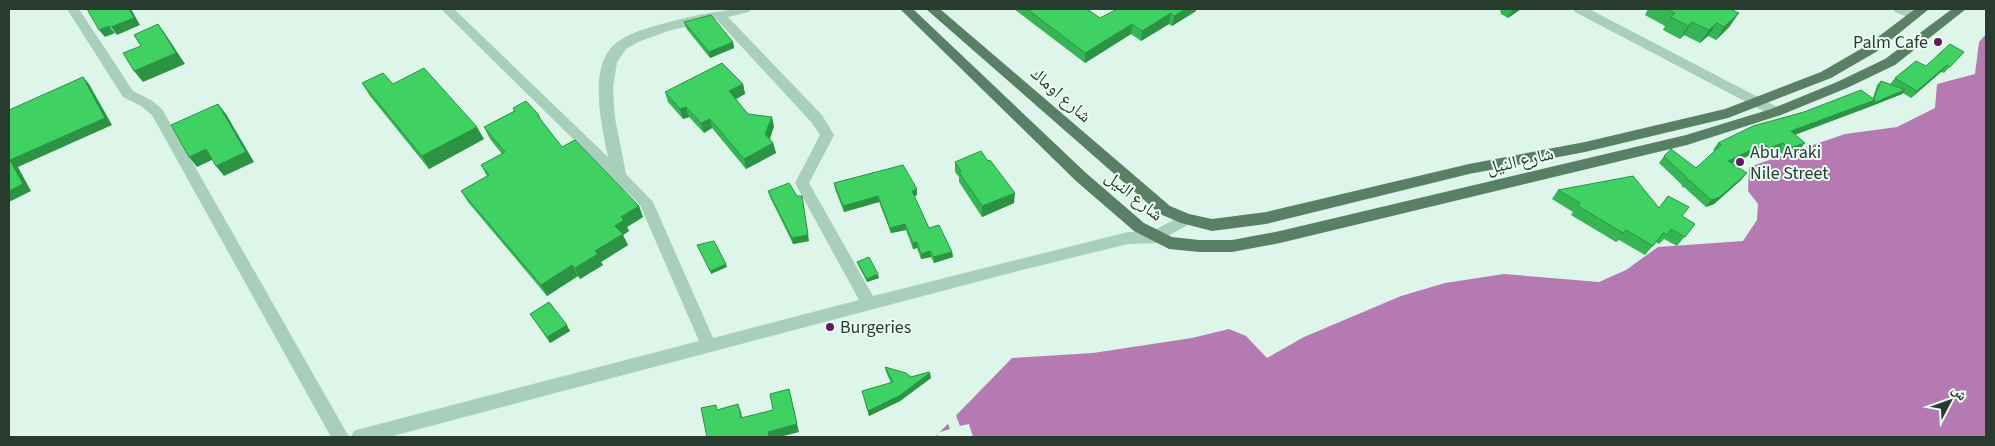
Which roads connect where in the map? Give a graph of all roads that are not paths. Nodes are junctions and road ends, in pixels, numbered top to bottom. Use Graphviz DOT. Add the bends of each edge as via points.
graph roads {
  1 [pos="73,9"];
  2 [pos="447,9"];
  3 [pos="744,9"];
  4 [pos="906,9"];
  5 [pos="932,9"];
  6 [pos="1579,9"];
  7 [pos="1899,9"];
  8 [pos="1960,9"];
  9 [pos="1919,12"];
  10 [pos="719,15"];
  11 [pos="1759,102"];
  12 [pos="1776,112"];
  13 [pos="619,174"];
  14 [pos="1165,210"];
  15 [pos="1186,219"];
  16 [pos="1155,237"];
  17 [pos="869,304"];
  18 [pos="709,346"];
  19 [pos="340,437"];
  20 [pos="360,437"];
  1 -- 19 [label="street" via="128,94 157,112"];
  2 -- 13 [label="street"];
  3 -- 10 [label="street"];
  4 -- 16 [label="main road, شارع النيل" via="1081,177"];
  5 -- 14 [label="main road, شارع اوماك"];
  6 -- 11 [label="street"];
  7 -- 9 [label="street"];
  8 -- 12 [label="main road, شارع النيل" via="1890,62"];
  9 -- 11 [label="main road, شارع النيل" via="1871,49 1826,75"];
  10 -- 13 [label="street" via="637,38 619,47 610,61 607,88"];
  10 -- 17 [label="street" via="817,119 827,135 802,183"];
  11 -- 12 [label="street"];
  11 -- 15 [label="main road, شارع النيل" via="1672,127 1469,169 1266,218 1212,224"];
  12 -- 16 [label="main road, شارع النيل" via="1687,140 1280,237 1232,246 1199,246 1169,243"];
  13 -- 18 [label="street" via="646,202"];
  14 -- 15 [label="main road, شارع النيل"];
  15 -- 16 [label="street"];
  16 -- 17 [label="street" via="1128,238"];
  17 -- 18 [label="street"];
  18 -- 20 [label="street"];
}
